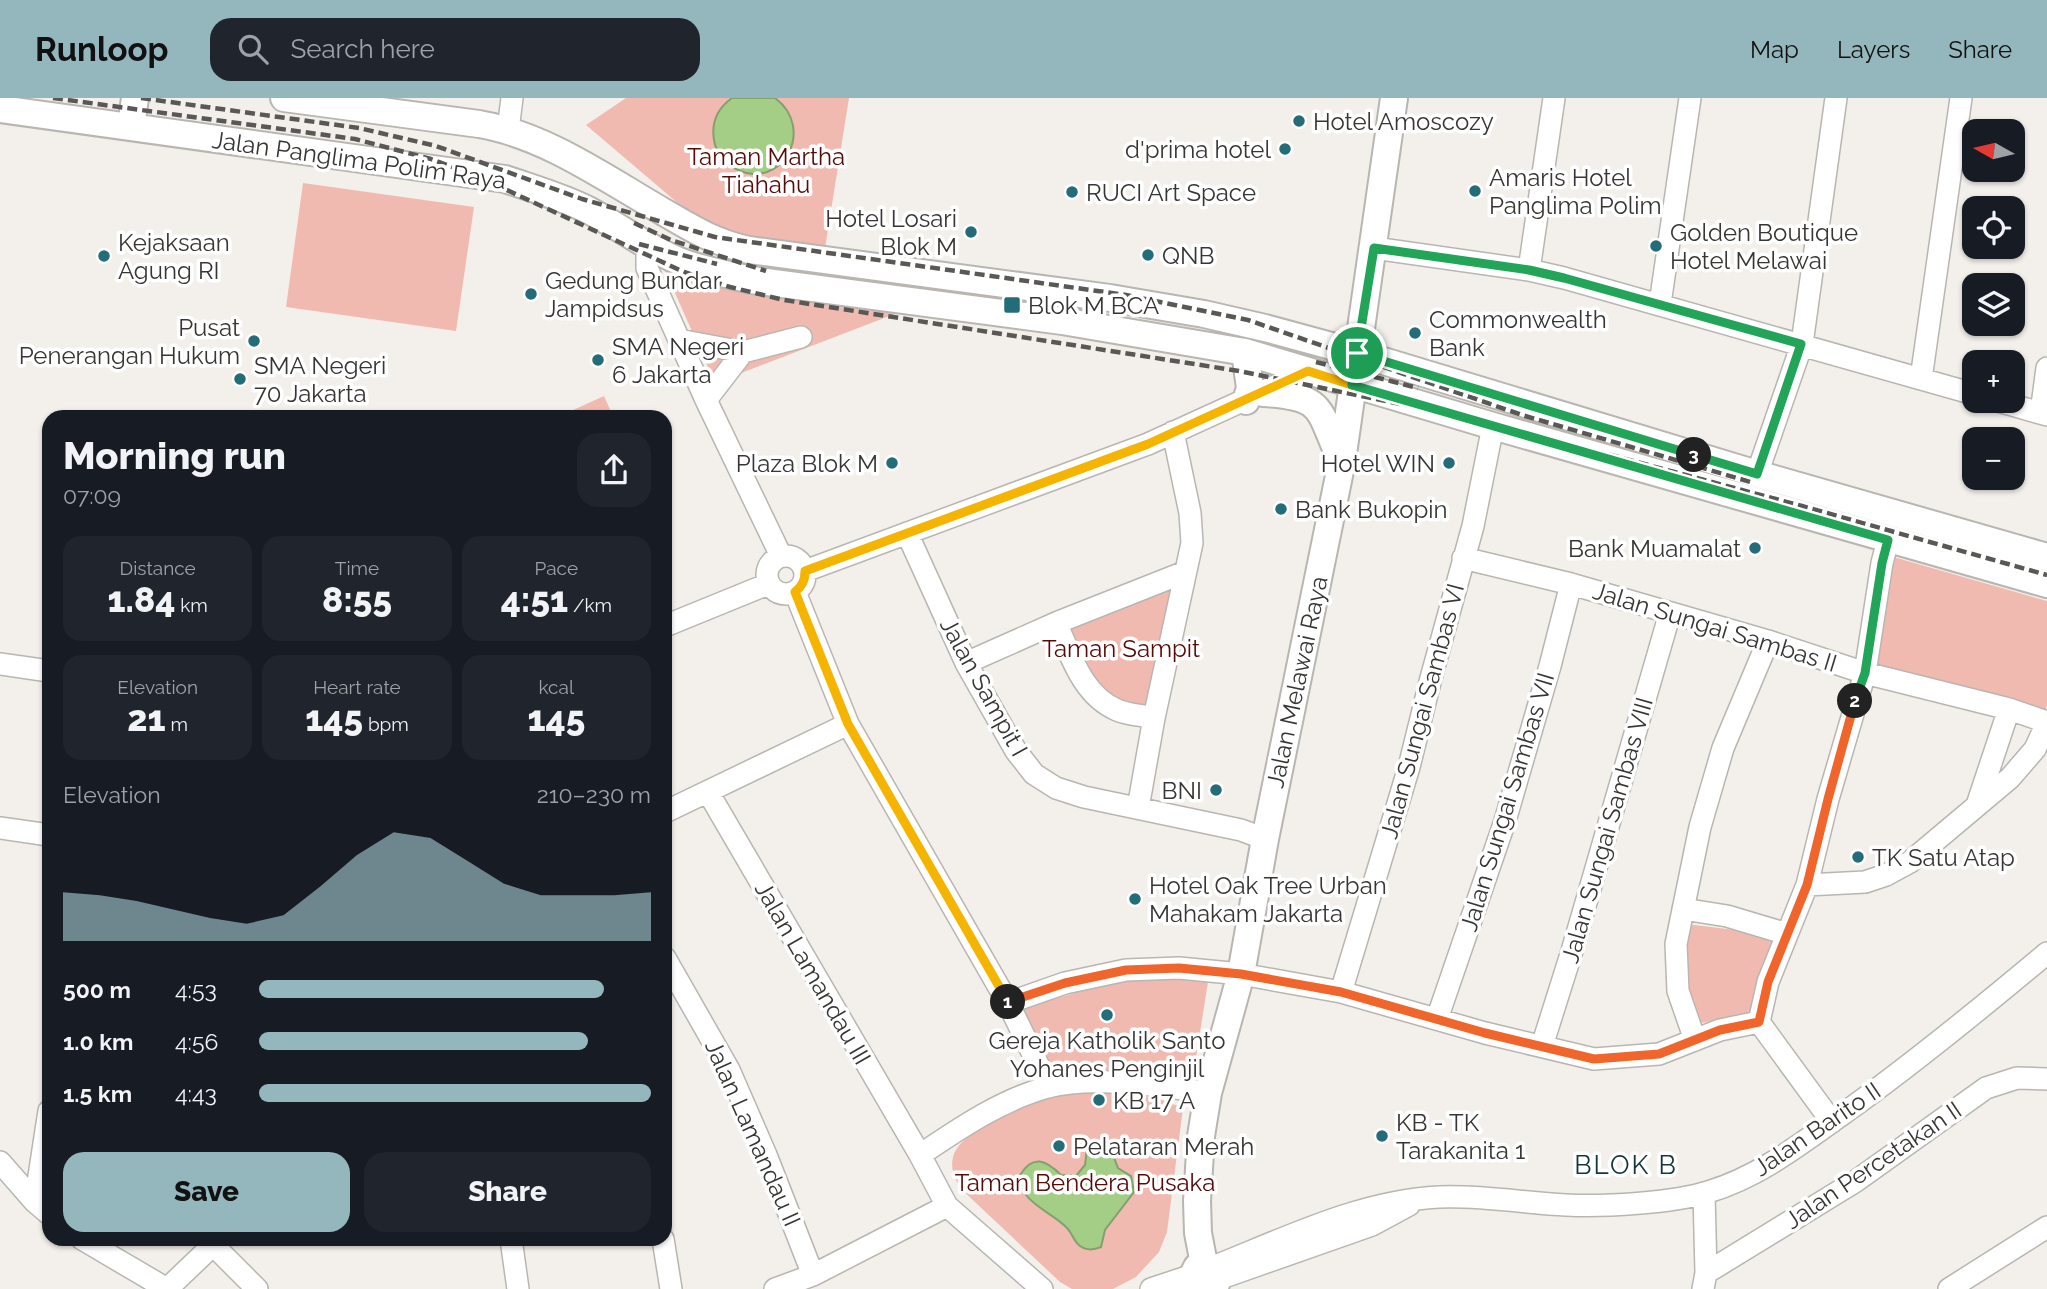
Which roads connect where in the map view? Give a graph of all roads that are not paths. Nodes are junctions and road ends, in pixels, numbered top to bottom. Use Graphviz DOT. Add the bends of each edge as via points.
graph roads {
  1 [pos="135,98"];
  2 [pos="284,98"];
  3 [pos="512,98"];
  4 [pos="1394,98"];
  5 [pos="1554,98"];
  6 [pos="1690,98"];
  7 [pos="1836,98"];
  8 [pos="1961,98"];
  9 [pos="0,109"];
  10 [pos="131,127"];
  11 [pos="508,130"];
  12 [pos="650,247"];
  13 [pos="1374,248"];
  14 [pos="1529,270"];
  15 [pos="1110,298"];
  16 [pos="1660,304"];
  17 [pos="1106,328"];
  18 [pos="801,337"];
  19 [pos="679,340"];
  20 [pos="1801,344"];
  21 [pos="743,352"];
  22 [pos="1245,352"];
  23 [pos="1357,353"];
  24 [pos="2047,368"];
  25 [pos="1308,371"];
  26 [pos="1921,379"];
  27 [pos="1352,385"];
  28 [pos="1962,391"];
  29 [pos="1254,397"];
  30 [pos="706,400"];
  31 [pos="2025,409"];
  32 [pos="2044,414"];
  33 [pos="1493,426"];
  34 [pos="1173,432"];
  35 [pos="1342,461"];
  36 [pos="1757,474"];
  37 [pos="906,533"];
  38 [pos="1888,540"];
  39 [pos="781,556"];
  40 [pos="2047,557"];
  41 [pos="1463,558"];
  42 [pos="805,571"];
  43 [pos="1185,572"];
  44 [pos="768,584"];
  45 [pos="1571,584"];
  46 [pos="2047,584"];
  47 [pos="795,592"];
  48 [pos="1670,613"];
  49 [pos="672,623"];
  50 [pos="1056,623"];
  51 [pos="1768,641"];
  52 [pos="0,649"];
  53 [pos="42,655"];
  54 [pos="967,663"];
  55 [pos="0,664"];
  56 [pos="0,670"];
  57 [pos="42,670"];
  58 [pos="1865,673"];
  59 [pos="2009,709"];
  60 [pos="1154,718"];
  61 [pos="2047,723"];
  62 [pos="848,724"];
  63 [pos="708,792"];
  64 [pos="1977,807"];
  65 [pos="1138,808"];
  66 [pos="672,809"];
  67 [pos="0,828"];
  68 [pos="42,834"];
  69 [pos="1265,839"];
  70 [pos="1807,885"];
  71 [pos="1684,909"];
  72 [pos="1787,934"];
  73 [pos="2045,961"];
  74 [pos="672,970"];
  75 [pos="1241,974"];
  76 [pos="1341,992"];
  77 [pos="1008,1003"];
  78 [pos="1437,1019"];
  79 [pos="1759,1022"];
  80 [pos="1695,1040"];
  81 [pos="1542,1046"];
  82 [pos="2047,1079"];
  83 [pos="1049,1087"];
  84 [pos="1208,1093"];
  85 [pos="1832,1122"];
  86 [pos="920,1155"];
  87 [pos="0,1162"];
  88 [pos="1704,1193"];
  89 [pos="947,1206"];
  90 [pos="42,1208"];
  91 [pos="2047,1227"];
  92 [pos="94,1246"];
  93 [pos="208,1246"];
  94 [pos="216,1246"];
  95 [pos="512,1246"];
  96 [pos="664,1246"];
  97 [pos="813,1275"];
  98 [pos="1207,1281"];
  99 [pos="1705,1281"];
  100 [pos="1032,1285"];
  101 [pos="167,1289"];
  102 [pos="257,1289"];
  103 [pos="518,1289"];
  104 [pos="671,1289"];
  105 [pos="775,1289"];
  106 [pos="1151,1289"];
  107 [pos="1949,1289"];
  1 -- 10 [label="main road"];
  2 -- 11 [label="main road, Jalan Panglima Polim Raya"];
  3 -- 11 [label="street"];
  4 -- 13 [label="main road, Jalan Melawai Raya"];
  5 -- 14 [label="street"];
  6 -- 16 [label="street"];
  7 -- 20 [label="street"];
  8 -- 26 [label="street"];
  9 -- 10 [label="main road, Jalan Panglima Polim Raya"];
  10 -- 12 [label="main road, Jalan Panglima Polim Raya" via="505,179 589,211"];
  11 -- 15 [label="main road, Jalan Panglima Polim Raya" via="578,161 720,243"];
  12 -- 17 [label="main road, Jalan Panglima Polim Raya" via="678,261 751,280"];
  12 -- 19 [label="street" via="647,268"];
  13 -- 14 [label="street"];
  13 -- 23 [label="main road, Jalan Melawai Raya"];
  14 -- 16 [label="street"];
  15 -- 17 [label="main road"];
  15 -- 23 [label="main road, Jalan Panglima Polim Raya" via="1204,314"];
  16 -- 20 [label="street"];
  17 -- 22 [label="main road, Jalan Panglima Polim Raya"];
  18 -- 21 [label="street"];
  19 -- 21 [label="street"];
  19 -- 30 [label="street"];
  20 -- 26 [label="street"];
  20 -- 36 [label="street"];
  21 -- 30 [label="street"];
  22 -- 25 [label="main road, Jalan Panglima Polim Raya"];
  22 -- 29 [label="main road"];
  23 -- 27 [label="main road, Jalan Melawai Raya"];
  23 -- 36 [label="main road, Jalan Panglima Polim Raya"];
  24 -- 32 [label="street"];
  25 -- 27 [label="main road, Jalan Panglima Polim Raya"];
  25 -- 29 [label="street"];
  26 -- 28 [label="street"];
  27 -- 33 [label="main road, Jalan Panglima Polim Raya"];
  27 -- 35 [label="main road, Jalan Melawai Raya"];
  29 -- 34 [label="street"];
  29 -- 35 [label="main road" via="1292,395 1307,400 1320,412"];
  30 -- 39 [label="street"];
  31 -- 32 [label="street"];
  33 -- 38 [label="main road, Jalan Panglima Polim Raya"];
  33 -- 41 [label="street, Jalan Sungai Sambas VI"];
  34 -- 37 [label="street"];
  34 -- 43 [label="street" via="1190,513 1192,543"];
  35 -- 69 [label="main road, Jalan Melawai Raya"];
  36 -- 40 [label="main road, Jalan Panglima Polim Raya"];
  37 -- 42 [label="street"];
  37 -- 54 [label="street, Jalan Sampit I"];
  38 -- 46 [label="main road, Jalan Panglima Polim Raya"];
  38 -- 58 [label="street"];
  39 -- 42 [label="street" via="796,558"];
  39 -- 44 [label="street" via="768,567"];
  41 -- 45 [label="street, Jalan Sungai Sambas II"];
  41 -- 76 [label="street, Jalan Sungai Sambas VI" via="1409,767"];
  42 -- 47 [label="street"];
  43 -- 50 [label="street"];
  43 -- 60 [label="street"];
  44 -- 47 [label="street" via="779,594"];
  44 -- 49 [label="street"];
  45 -- 48 [label="street, Jalan Sungai Sambas II"];
  45 -- 78 [label="street, Jalan Sungai Sambas VII" via="1505,821"];
  47 -- 62 [label="street"];
  48 -- 51 [label="street, Jalan Sungai Sambas II"];
  48 -- 81 [label="street, Jalan Sungai Sambas VIII"];
  50 -- 54 [label="street"];
  50 -- 60 [label="street" via="1084,683 1098,699 1118,710"];
  51 -- 58 [label="street, Jalan Sungai Sambas II"];
  51 -- 71 [label="street" via="1723,748 1700,827"];
  52 -- 53 [label="street"];
  54 -- 65 [label="street, Jalan Sampit I" via="1016,751 1034,774 1056,788"];
  55 -- 56 [label="street"];
  55 -- 57 [label="street"];
  58 -- 59 [label="street, Jalan Sungai Sambas II"];
  58 -- 70 [label="street"];
  59 -- 61 [label="street, Jalan Sungai Sambas II"];
  59 -- 64 [label="street"];
  60 -- 65 [label="street"];
  61 -- 64 [label="street" via="2035,749"];
  62 -- 63 [label="street"];
  62 -- 77 [label="street"];
  63 -- 66 [label="street"];
  63 -- 86 [label="street, Jalan Lamandau III"];
  64 -- 70 [label="street" via="1910,862 1886,875"];
  65 -- 69 [label="street, Jalan Sampit I"];
  67 -- 68 [label="street"];
  69 -- 75 [label="main road, Jalan Melawai Raya"];
  70 -- 72 [label="street"];
  71 -- 72 [label="street"];
  71 -- 80 [label="street" via="1675,960 1678,991"];
  72 -- 79 [label="street" via="1768,982"];
  73 -- 85 [label="street, Jalan Barito II"];
  74 -- 97 [label="street, Jalan Lamandau II" via="729,1070"];
  75 -- 76 [label="street"];
  75 -- 77 [label="street" via="1179,968 1126,970 1065,983"];
  75 -- 84 [label="main road, Jalan Melawai Raya"];
  76 -- 78 [label="street"];
  77 -- 83 [label="street"];
  78 -- 81 [label="street"];
  79 -- 80 [label="street"];
  79 -- 85 [label="street"];
  80 -- 81 [label="street" via="1659,1054 1627,1058 1594,1059"];
  82 -- 99 [label="street, Jalan Percetakan II" via="2017,1078 1986,1088"];
  83 -- 84 [label="street" via="1128,1083"];
  83 -- 86 [label="street" via="982,1115"];
  84 -- 98 [label="main road, Jalan Melawai Raya" via="1197,1201"];
  85 -- 88 [label="street, Jalan Barito II" via="1761,1170"];
  86 -- 89 [label="street, Jalan Lamandau III"];
  87 -- 90 [label="street"];
  88 -- 98 [label="street, Jalan Barito II" via="1568,1205 1420,1199 1372,1225"];
  88 -- 99 [label="street"];
  89 -- 97 [label="street"];
  89 -- 100 [label="street"];
  91 -- 107 [label="street"];
  92 -- 101 [label="street"];
  93 -- 101 [label="street"];
  94 -- 102 [label="street"];
  95 -- 103 [label="street"];
  96 -- 104 [label="street"];
  97 -- 105 [label="street"];
  98 -- 106 [label="street, Jalan Barito II"];
}
